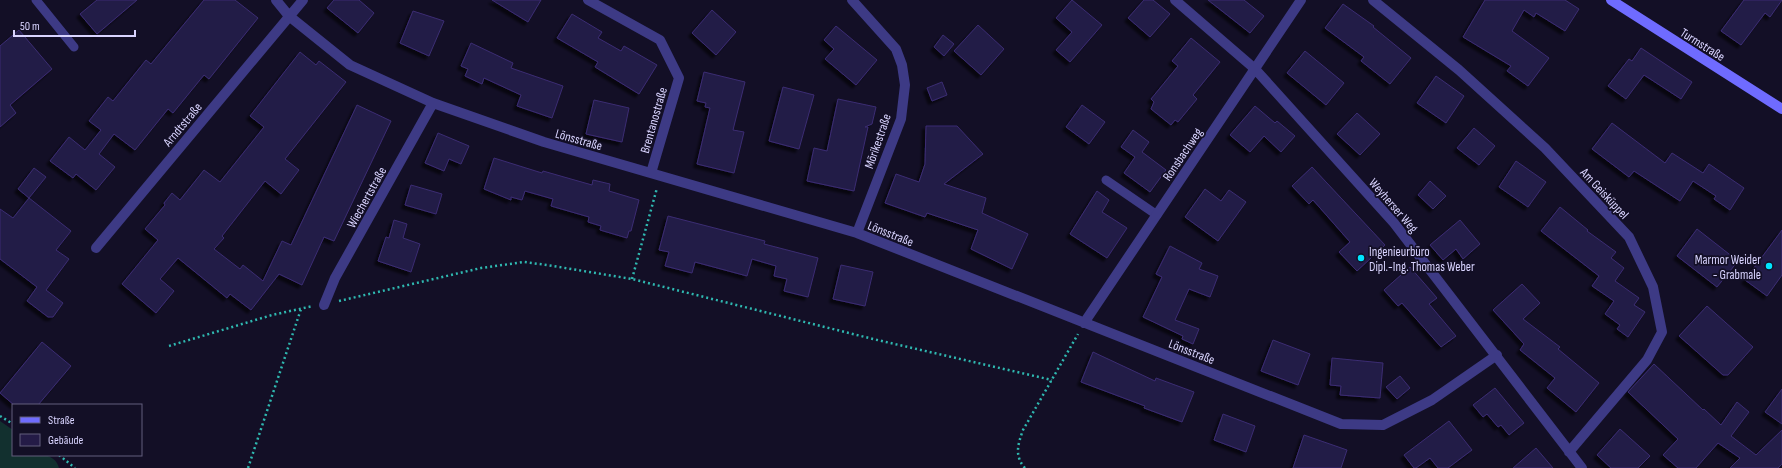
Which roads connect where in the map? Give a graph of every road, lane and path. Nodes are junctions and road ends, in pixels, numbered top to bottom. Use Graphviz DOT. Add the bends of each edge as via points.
graph roads {
  1 [pos="36,0"];
  2 [pos="276,0"];
  3 [pos="303,0"];
  4 [pos="588,0"];
  5 [pos="852,0"];
  6 [pos="1175,0"];
  7 [pos="1301,0"];
  8 [pos="1373,0"];
  9 [pos="1611,0"];
  10 [pos="289,16"];
  11 [pos="74,47"];
  12 [pos="1255,69"];
  13 [pos="433,103"];
  14 [pos="1782,109"];
  15 [pos="656,175"];
  16 [pos="1106,180"];
  17 [pos="1157,215"];
  18 [pos="857,233"];
  19 [pos="96,248"];
  20 [pos="632,279"];
  21 [pos="324,305"];
  22 [pos="301,308"];
  23 [pos="1084,323"];
  24 [pos="1075,339"];
  25 [pos="169,346"];
  26 [pos="1497,355"];
  27 [pos="1052,380"];
  28 [pos="0,416"];
  29 [pos="12,423"];
  30 [pos="1569,452"];
  31 [pos="59,456"];
  32 [pos="75,468"];
  33 [pos="248,468"];
  34 [pos="1025,468"];
  35 [pos="1582,468"];
  1 -- 11 [label="lane"];
  2 -- 10 [label="street, Lönsstraße"];
  3 -- 10 [label="street, Arndtstraße"];
  4 -- 15 [label="street, Brentanostraße" via="660,40 679,78"];
  5 -- 18 [label="street, Mörikestraße" via="896,49 905,85 900,119"];
  6 -- 12 [label="street, Weyherser Weg"];
  7 -- 12 [label="street, Ronsbachweg"];
  8 -- 30 [label="street, Am Geisküppel" via="1459,70 1544,148 1629,237 1653,287 1662,332 1647,360"];
  9 -- 14 [label="main road, Turmstraße"];
  10 -- 13 [label="street, Lönsstraße" via="350,65"];
  10 -- 19 [label="street, Arndtstraße"];
  12 -- 17 [label="street, Ronsbachweg"];
  12 -- 26 [label="street, Weyherser Weg" via="1394,223"];
  13 -- 15 [label="street, Lönsstraße" via="544,142"];
  13 -- 21 [label="street, Wiechertstraße" via="335,278"];
  15 -- 18 [label="street, Lönsstraße"];
  15 -- 20 [label="path"];
  16 -- 17 [label="lane"];
  17 -- 23 [label="street, Ronsbachweg"];
  18 -- 23 [label="street, Lönsstraße"];
  20 -- 21 [label="path" via="524,262 481,268"];
  20 -- 27 [label="path"];
  21 -- 22 [label="path"];
  22 -- 25 [label="path" via="238,324"];
  22 -- 33 [label="path"];
  23 -- 26 [label="street, Lönsstraße" via="1341,424 1383,425 1432,400"];
  24 -- 27 [label="path"];
  26 -- 30 [label="street, Weyherser Weg"];
  27 -- 34 [label="path" via="1018,442 1018,454"];
  28 -- 29 [label="path"];
  30 -- 35 [label="street, Weyherser Weg"];
  31 -- 32 [label="path"];
}
